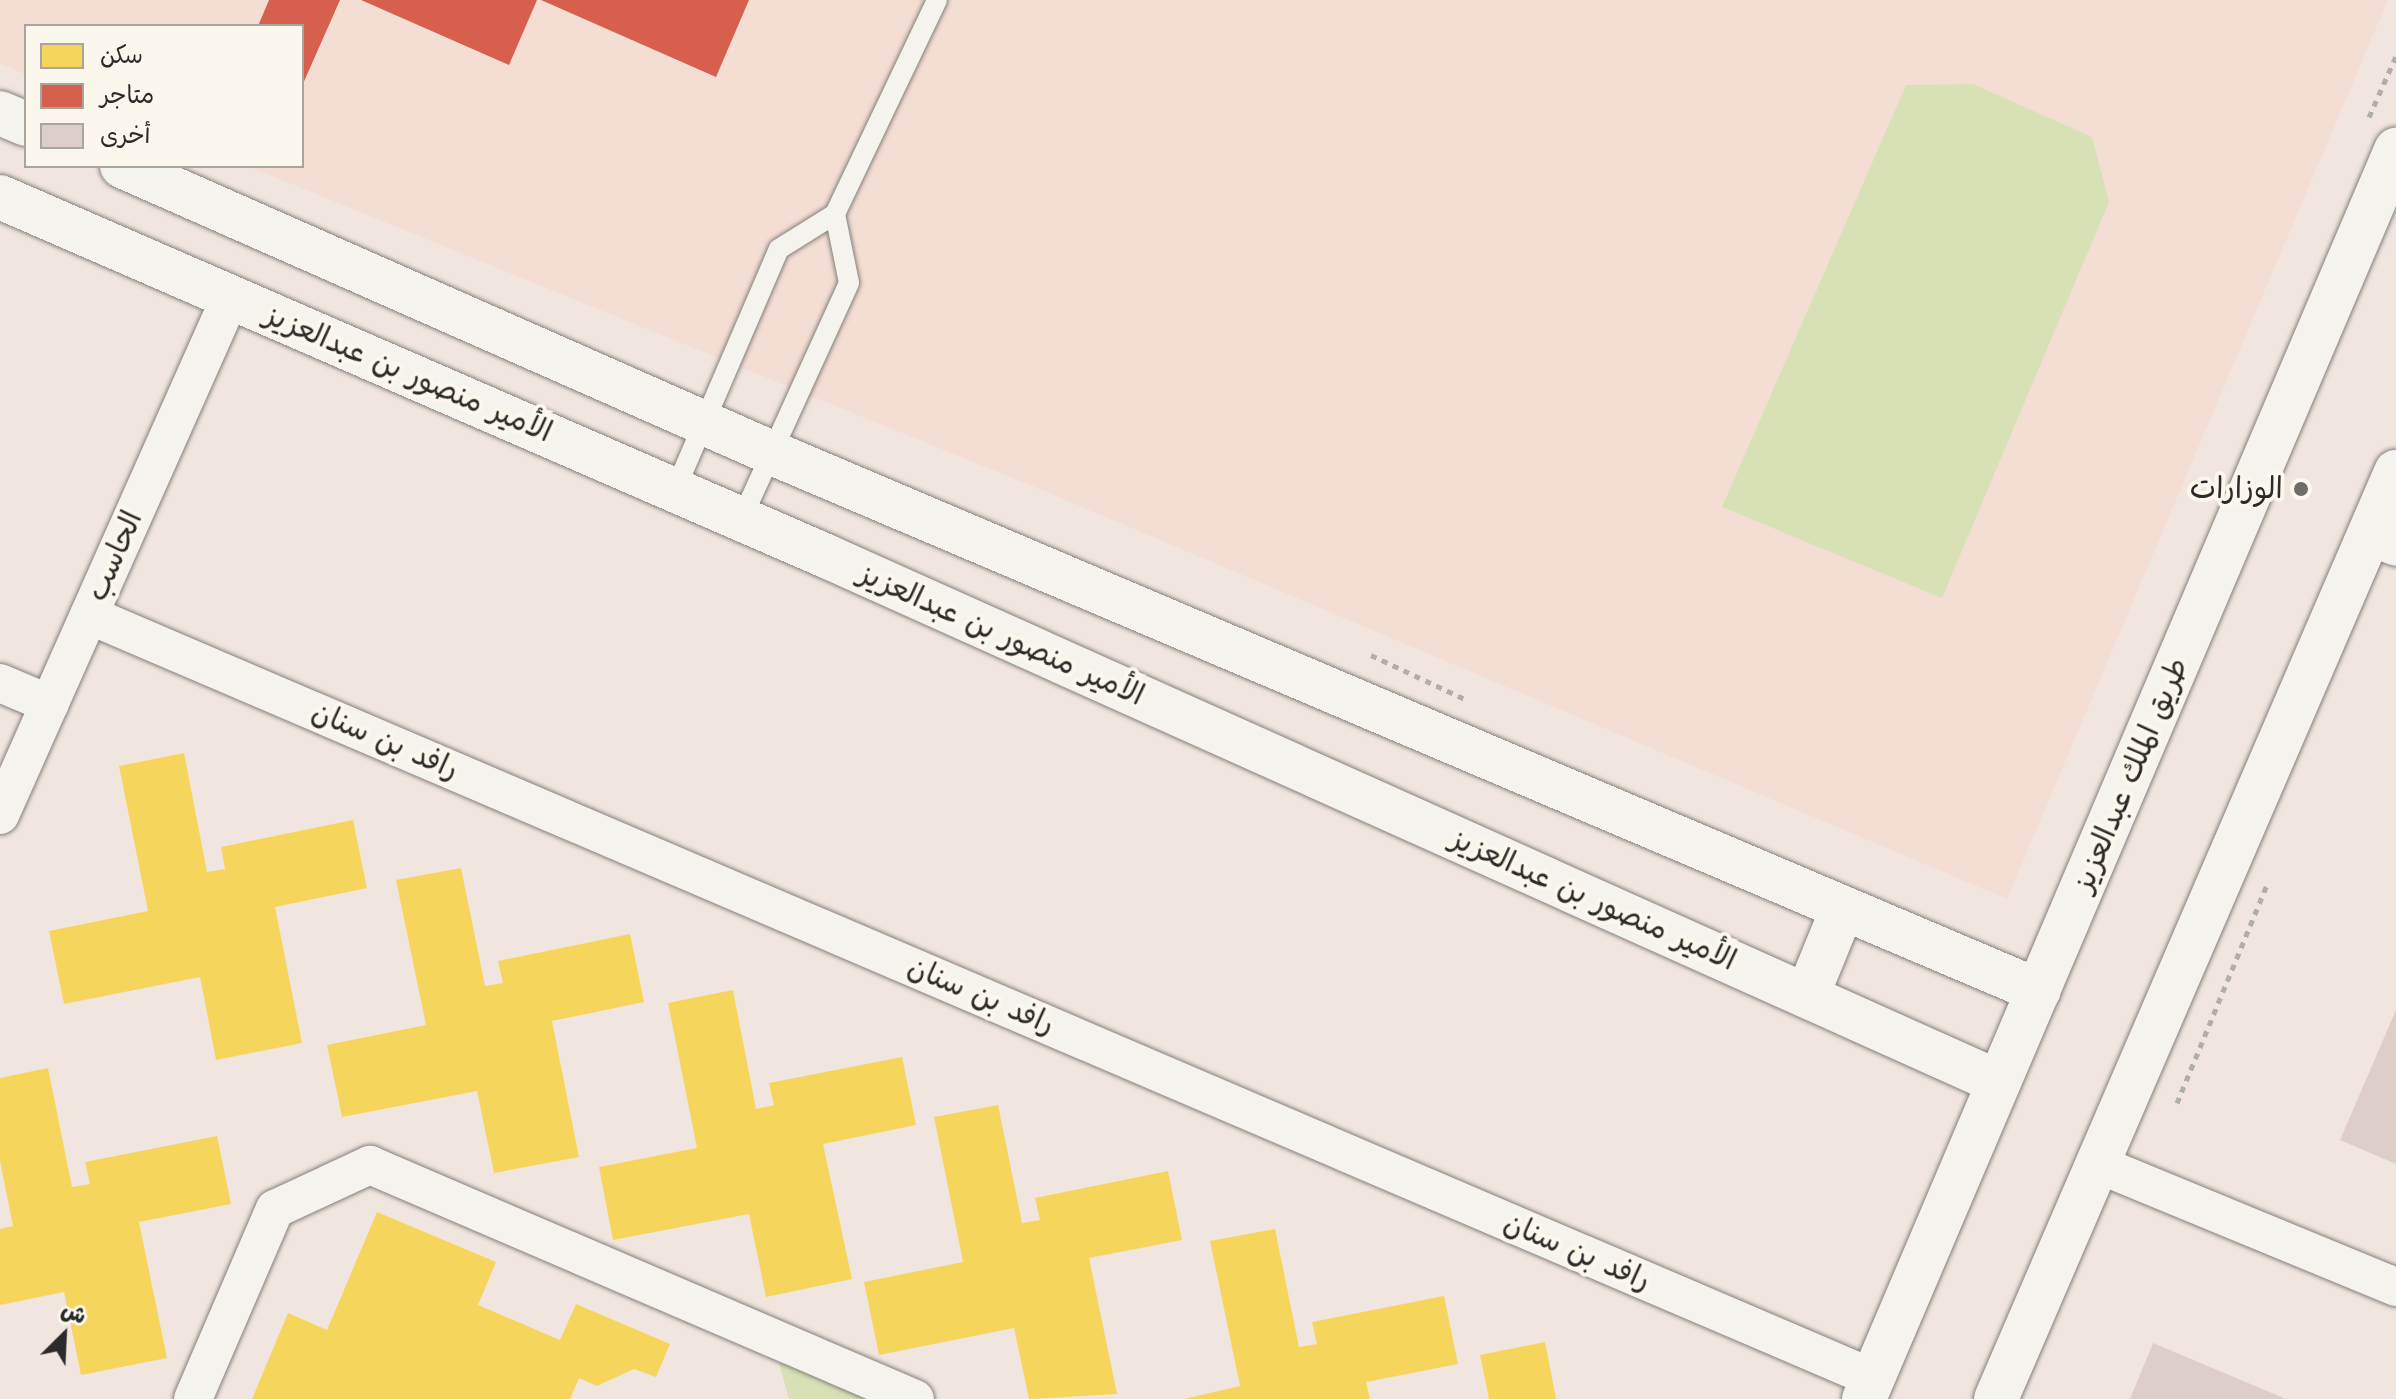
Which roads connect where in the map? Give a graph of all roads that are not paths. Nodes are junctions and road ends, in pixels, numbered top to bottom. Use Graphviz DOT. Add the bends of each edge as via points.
graph roads {
  1 [pos="937,0"];
  2 [pos="0,113"];
  3 [pos="24,123"];
  4 [pos="2396,150"];
  5 [pos="127,168"];
  6 [pos="0,197"];
  7 [pos="835,214"];
  8 [pos="230,298"];
  9 [pos="704,423"];
  10 [pos="772,453"];
  11 [pos="2396,472"];
  12 [pos="675,490"];
  13 [pos="741,520"];
  14 [pos="2382,542"];
  15 [pos="89,615"];
  16 [pos="0,683"];
  17 [pos="50,704"];
  18 [pos="0,815"];
  19 [pos="1843,908"];
  20 [pos="2039,991"];
  21 [pos="1807,996"];
  22 [pos="1998,1082"];
  23 [pos="2095,1163"];
  24 [pos="2396,1287"];
  25 [pos="1868,1389"];
  26 [pos="193,1399"];
  27 [pos="915,1399"];
  28 [pos="1996,1399"];
  1 -- 7 [label="lane"];
  2 -- 3 [label="street"];
  4 -- 20 [label="street, طريق الملك عبدالعزيز"];
  5 -- 9 [label="street"];
  6 -- 8 [label="street, الأمير منصور بن عبدالعزيز"];
  7 -- 9 [label="lane" via="779,249"];
  7 -- 10 [label="lane" via="849,283"];
  8 -- 12 [label="street, الأمير منصور بن عبدالعزيز"];
  8 -- 15 [label="street, الحاسب"];
  9 -- 10 [label="street"];
  9 -- 12 [label="lane"];
  10 -- 13 [label="lane"];
  10 -- 19 [label="street"];
  11 -- 14 [label="street"];
  12 -- 13 [label="street, الأمير منصور بن عبدالعزيز"];
  13 -- 21 [label="street, الأمير منصور بن عبدالعزيز"];
  14 -- 23 [label="street"];
  15 -- 17 [label="street, الحاسب"];
  15 -- 25 [label="street, رافد بن سنان"];
  16 -- 17 [label="street"];
  17 -- 18 [label="street, الحاسب"];
  19 -- 20 [label="street"];
  19 -- 21 [label="street"];
  20 -- 22 [label="street, طريق الملك عبدالعزيز"];
  21 -- 22 [label="street, الأمير منصور بن عبدالعزيز"];
  22 -- 25 [label="street, طريق الملك عبدالعزيز"];
  23 -- 24 [label="street"];
  23 -- 28 [label="street"];
  26 -- 27 [label="street" via="275,1209 370,1165"];
}
